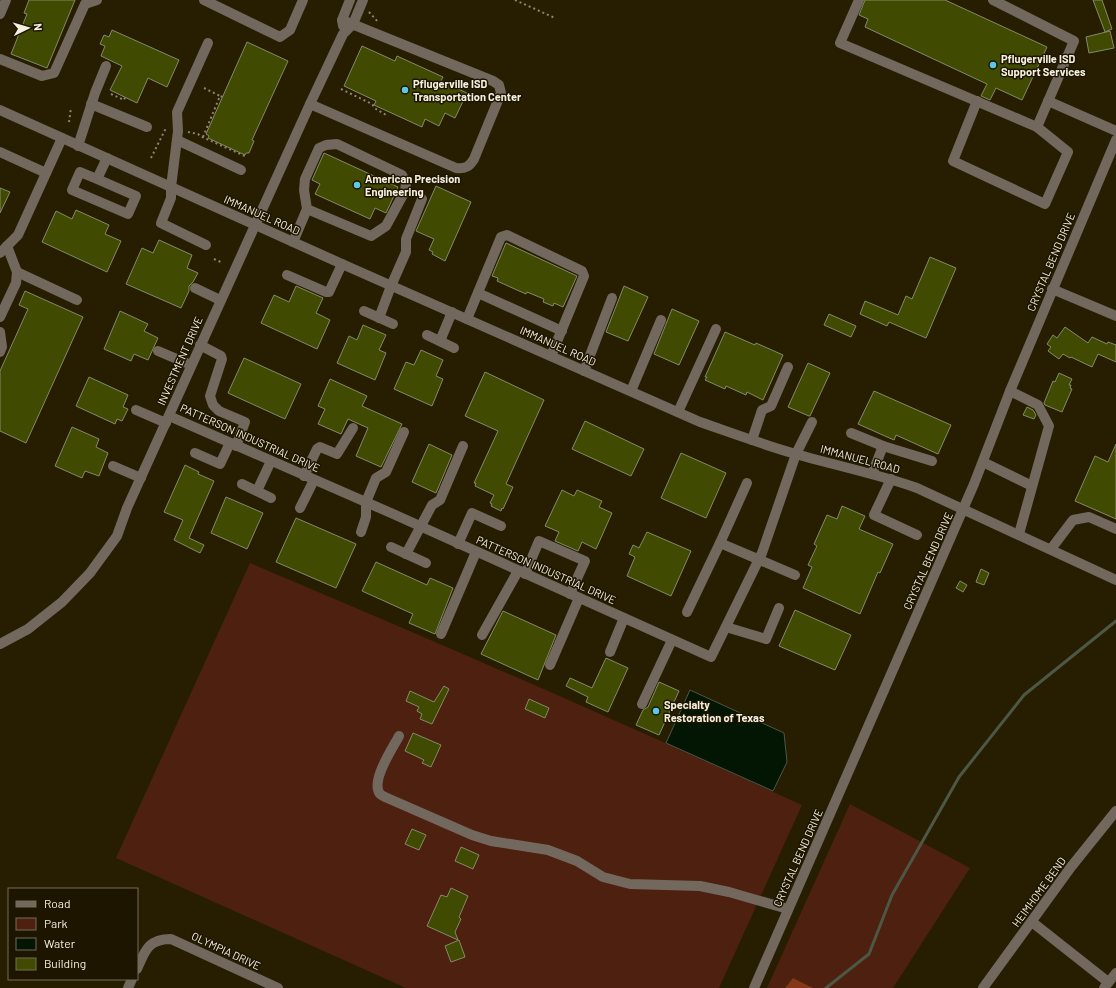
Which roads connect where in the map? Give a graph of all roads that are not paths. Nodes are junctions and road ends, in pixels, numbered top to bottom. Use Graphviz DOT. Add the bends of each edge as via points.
graph roads {
  1 [pos="6,0"];
  2 [pos="97,0"];
  3 [pos="204,0"];
  4 [pos="303,0"];
  5 [pos="350,0"];
  6 [pos="364,0"];
  7 [pos="859,0"];
  8 [pos="993,0"];
  9 [pos="0,14"];
  10 [pos="342,20"];
  11 [pos="353,24"];
  12 [pos="343,34"];
  13 [pos="208,43"];
  14 [pos="0,60"];
  15 [pos="106,66"];
  16 [pos="977,101"];
  17 [pos="1048,102"];
  18 [pos="91,104"];
  19 [pos="310,104"];
  20 [pos="0,110"];
  21 [pos="147,127"];
  22 [pos="1037,128"];
  23 [pos="1116,131"];
  24 [pos="62,138"];
  25 [pos="177,140"];
  26 [pos="1116,140"];
  27 [pos="78,146"];
  28 [pos="0,152"];
  29 [pos="107,158"];
  30 [pos="241,170"];
  31 [pos="46,173"];
  32 [pos="97,179"];
  33 [pos="171,187"];
  34 [pos="422,199"];
  35 [pos="307,209"];
  36 [pos="256,224"];
  37 [pos="293,242"];
  38 [pos="206,245"];
  39 [pos="3,250"];
  40 [pos="342,264"];
  41 [pos="16,272"];
  42 [pos="287,275"];
  43 [pos="391,286"];
  44 [pos="195,288"];
  45 [pos="1052,288"];
  46 [pos="478,293"];
  47 [pos="612,298"];
  48 [pos="77,300"];
  49 [pos="220,300"];
  50 [pos="364,311"];
  51 [pos="452,312"];
  52 [pos="1116,316"];
  53 [pos="0,317"];
  54 [pos="379,318"];
  55 [pos="467,319"];
  56 [pos="660,320"];
  57 [pos="393,324"];
  58 [pos="716,328"];
  59 [pos="562,331"];
  60 [pos="0,332"];
  61 [pos="427,335"];
  62 [pos="440,341"];
  63 [pos="200,345"];
  64 [pos="454,348"];
  65 [pos="158,351"];
  66 [pos="0,352"];
  67 [pos="551,356"];
  68 [pos="191,365"];
  69 [pos="788,368"];
  70 [pos="584,371"];
  71 [pos="631,391"];
  72 [pos="1010,391"];
  73 [pos="136,410"];
  74 [pos="678,412"];
  75 [pos="168,419"];
  76 [pos="812,422"];
  77 [pos="353,428"];
  78 [pos="404,432"];
  79 [pos="852,433"];
  80 [pos="752,440"];
  81 [pos="233,445"];
  82 [pos="463,446"];
  83 [pos="883,446"];
  84 [pos="195,452"];
  85 [pos="796,454"];
  86 [pos="271,461"];
  87 [pos="932,461"];
  88 [pos="983,462"];
  89 [pos="113,466"];
  90 [pos="872,474"];
  91 [pos="141,478"];
  92 [pos="309,478"];
  93 [pos="892,479"];
  94 [pos="747,483"];
  95 [pos="242,484"];
  96 [pos="1032,486"];
  97 [pos="257,491"];
  98 [pos="271,498"];
  99 [pos="366,502"];
  100 [pos="300,508"];
  101 [pos="964,509"];
  102 [pos="420,526"];
  103 [pos="501,526"];
  104 [pos="1116,529"];
  105 [pos="361,532"];
  106 [pos="1019,534"];
  107 [pos="917,535"];
  108 [pos="720,543"];
  109 [pos="458,544"];
  110 [pos="391,547"];
  111 [pos="1051,550"];
  112 [pos="476,552"];
  113 [pos="406,554"];
  114 [pos="759,559"];
  115 [pos="426,563"];
  116 [pos="522,572"];
  117 [pos="795,575"];
  118 [pos="1116,580"];
  119 [pos="574,596"];
  120 [pos="779,608"];
  121 [pos="687,612"];
  122 [pos="624,618"];
  123 [pos="726,626"];
  124 [pos="442,634"];
  125 [pos="482,635"];
  126 [pos="672,640"];
  127 [pos="0,644"];
  128 [pos="610,652"];
  129 [pos="550,665"];
  130 [pos="642,704"];
  131 [pos="399,736"];
  132 [pos="1116,811"];
  133 [pos="788,909"];
  134 [pos="1032,922"];
  135 [pos="138,967"];
  136 [pos="1116,973"];
  137 [pos="1106,985"];
  138 [pos="278,988"];
  139 [pos="754,988"];
  140 [pos="983,988"];
  1 -- 9 [label="street"];
  2 -- 14 [label="street" via="85,4 54,73 42,76"];
  3 -- 4 [label="street" via="280,37 290,30"];
  5 -- 10 [label="street"];
  6 -- 11 [label="street"];
  7 -- 16 [label="street" via="840,43"];
  8 -- 17 [label="street" via="1074,41"];
  10 -- 11 [label="street"];
  10 -- 12 [label="street"];
  11 -- 12 [label="street"];
  11 -- 19 [label="street" via="493,81 499,86 501,94 470,166 456,168"];
  12 -- 19 [label="street, INVESTMENT DRIVE"];
  13 -- 25 [label="street" via="177,112"];
  15 -- 18 [label="street"];
  16 -- 22 [label="street"];
  16 -- 22 [label="street" via="953,161 1045,204 1068,152"];
  17 -- 22 [label="street"];
  17 -- 23 [label="street"];
  18 -- 21 [label="street"];
  18 -- 27 [label="street"];
  19 -- 36 [label="street, INVESTMENT DRIVE"];
  20 -- 24 [label="street, IMMANUEL ROAD"];
  24 -- 27 [label="street, IMMANUEL ROAD"];
  24 -- 31 [label="street"];
  25 -- 30 [label="street"];
  25 -- 33 [label="street"];
  26 -- 45 [label="street, CRYSTAL BEND DRIVE"];
  27 -- 29 [label="street, IMMANUEL ROAD"];
  28 -- 31 [label="street"];
  29 -- 32 [label="street"];
  29 -- 33 [label="street, IMMANUEL ROAD"];
  31 -- 39 [label="street" via="18,235"];
  32 -- 32 [label="street" via="136,196 128,214 72,190 80,172"];
  33 -- 36 [label="street, IMMANUEL ROAD"];
  33 -- 38 [label="street" via="171,198 161,223"];
  34 -- 43 [label="street" via="406,239 406,252"];
  35 -- 35 [label="street" via="305,179 319,148 326,145 337,144 402,175 406,183 405,191 386,226 371,236"];
  35 -- 37 [label="street"];
  36 -- 37 [label="street, IMMANUEL ROAD"];
  36 -- 49 [label="street, INVESTMENT DRIVE"];
  37 -- 40 [label="street, IMMANUEL ROAD"];
  39 -- 41 [label="street"];
  40 -- 42 [label="street" via="329,292"];
  40 -- 43 [label="street, IMMANUEL ROAD"];
  41 -- 48 [label="street"];
  41 -- 53 [label="street" via="16,283"];
  43 -- 51 [label="street, IMMANUEL ROAD"];
  43 -- 54 [label="street"];
  44 -- 49 [label="street"];
  45 -- 52 [label="street"];
  45 -- 72 [label="street, CRYSTAL BEND DRIVE"];
  46 -- 55 [label="street"];
  46 -- 59 [label="street"];
  46 -- 59 [label="street" via="501,238 507,235 582,271 584,276"];
  47 -- 70 [label="street"];
  49 -- 63 [label="street, INVESTMENT DRIVE"];
  50 -- 54 [label="street"];
  51 -- 55 [label="street, IMMANUEL ROAD"];
  51 -- 62 [label="street"];
  54 -- 57 [label="street"];
  55 -- 67 [label="street, IMMANUEL ROAD"];
  56 -- 71 [label="street"];
  58 -- 74 [label="street"];
  59 -- 67 [label="street"];
  60 -- 66 [label="street"];
  61 -- 62 [label="street"];
  62 -- 64 [label="street"];
  63 -- 68 [label="street, INVESTMENT DRIVE"];
  63 -- 81 [label="street" via="222,359 210,396 213,405 219,411 245,422"];
  65 -- 68 [label="street"];
  67 -- 70 [label="street, IMMANUEL ROAD"];
  68 -- 75 [label="street, INVESTMENT DRIVE"];
  69 -- 80 [label="street" via="771,406 762,410"];
  70 -- 71 [label="street, IMMANUEL ROAD"];
  71 -- 74 [label="street, IMMANUEL ROAD"];
  72 -- 88 [label="street, CRYSTAL BEND DRIVE"];
  72 -- 96 [label="street" via="1038,405 1049,426"];
  73 -- 75 [label="street, PATTERSON INDUSTRIAL DRIVE"];
  74 -- 80 [label="street, IMMANUEL ROAD"];
  75 -- 81 [label="street, PATTERSON INDUSTRIAL DRIVE"];
  75 -- 91 [label="street, INVESTMENT DRIVE"];
  76 -- 85 [label="street, PATTERSON INDUSTRIAL DRIVE"];
  77 -- 92 [label="street" via="336,454 320,447 317,449"];
  78 -- 99 [label="street" via="386,472 376,478"];
  79 -- 83 [label="street"];
  80 -- 85 [label="street, IMMANUEL ROAD"];
  81 -- 84 [label="street" via="220,464"];
  81 -- 86 [label="street, PATTERSON INDUSTRIAL DRIVE"];
  82 -- 102 [label="street" via="440,500 432,505"];
  83 -- 87 [label="street"];
  83 -- 90 [label="street"];
  85 -- 90 [label="street, IMMANUEL ROAD"];
  85 -- 114 [label="street, PATTERSON INDUSTRIAL DRIVE"];
  86 -- 92 [label="street, PATTERSON INDUSTRIAL DRIVE"];
  86 -- 97 [label="street"];
  88 -- 96 [label="street"];
  88 -- 101 [label="street, CRYSTAL BEND DRIVE"];
  89 -- 91 [label="street"];
  90 -- 93 [label="street, IMMANUEL ROAD"];
  91 -- 127 [label="street, INVESTMENT DRIVE" via="117,536 90,573 62,602 34,624"];
  92 -- 99 [label="street, PATTERSON INDUSTRIAL DRIVE"];
  92 -- 100 [label="street"];
  93 -- 101 [label="street, IMMANUEL ROAD"];
  93 -- 107 [label="street" via="874,515"];
  94 -- 108 [label="street"];
  95 -- 97 [label="street"];
  96 -- 106 [label="street"];
  97 -- 98 [label="street"];
  99 -- 102 [label="street, PATTERSON INDUSTRIAL DRIVE"];
  99 -- 105 [label="street" via="366,517"];
  101 -- 106 [label="street, IMMANUEL ROAD"];
  101 -- 133 [label="street, CRYSTAL BEND DRIVE"];
  102 -- 109 [label="street, PATTERSON INDUSTRIAL DRIVE"];
  102 -- 113 [label="street"];
  103 -- 109 [label="street" via="472,513"];
  104 -- 111 [label="street" via="1089,517 1073,520"];
  106 -- 111 [label="street, IMMANUEL ROAD"];
  108 -- 114 [label="street"];
  108 -- 121 [label="street"];
  109 -- 112 [label="street, PATTERSON INDUSTRIAL DRIVE"];
  110 -- 113 [label="street"];
  111 -- 118 [label="street, IMMANUEL ROAD"];
  112 -- 116 [label="street, PATTERSON INDUSTRIAL DRIVE"];
  112 -- 124 [label="street"];
  113 -- 115 [label="street"];
  114 -- 117 [label="street"];
  114 -- 123 [label="street, PATTERSON INDUSTRIAL DRIVE"];
  116 -- 119 [label="street, PATTERSON INDUSTRIAL DRIVE"];
  116 -- 119 [label="street" via="539,541 585,561"];
  116 -- 125 [label="street"];
  119 -- 122 [label="street, PATTERSON INDUSTRIAL DRIVE"];
  119 -- 129 [label="street"];
  120 -- 123 [label="street" via="766,639"];
  122 -- 126 [label="street, PATTERSON INDUSTRIAL DRIVE"];
  122 -- 128 [label="street"];
  123 -- 126 [label="street, PATTERSON INDUSTRIAL DRIVE" via="711,657"];
  126 -- 130 [label="street"];
  131 -- 133 [label="street" via="378,777 379,793 385,798 472,835 491,841 548,850 577,861 603,877 630,884 700,886"];
  132 -- 134 [label="street, HEIMHOME BEND" via="1071,867"];
  133 -- 139 [label="street, CRYSTAL BEND DRIVE"];
  134 -- 137 [label="street"];
  134 -- 140 [label="street, HEIMHOME BEND"];
  135 -- 138 [label="street, OLYMPIA DRIVE" via="148,947 155,941 171,939"];
  136 -- 137 [label="street"];
}
